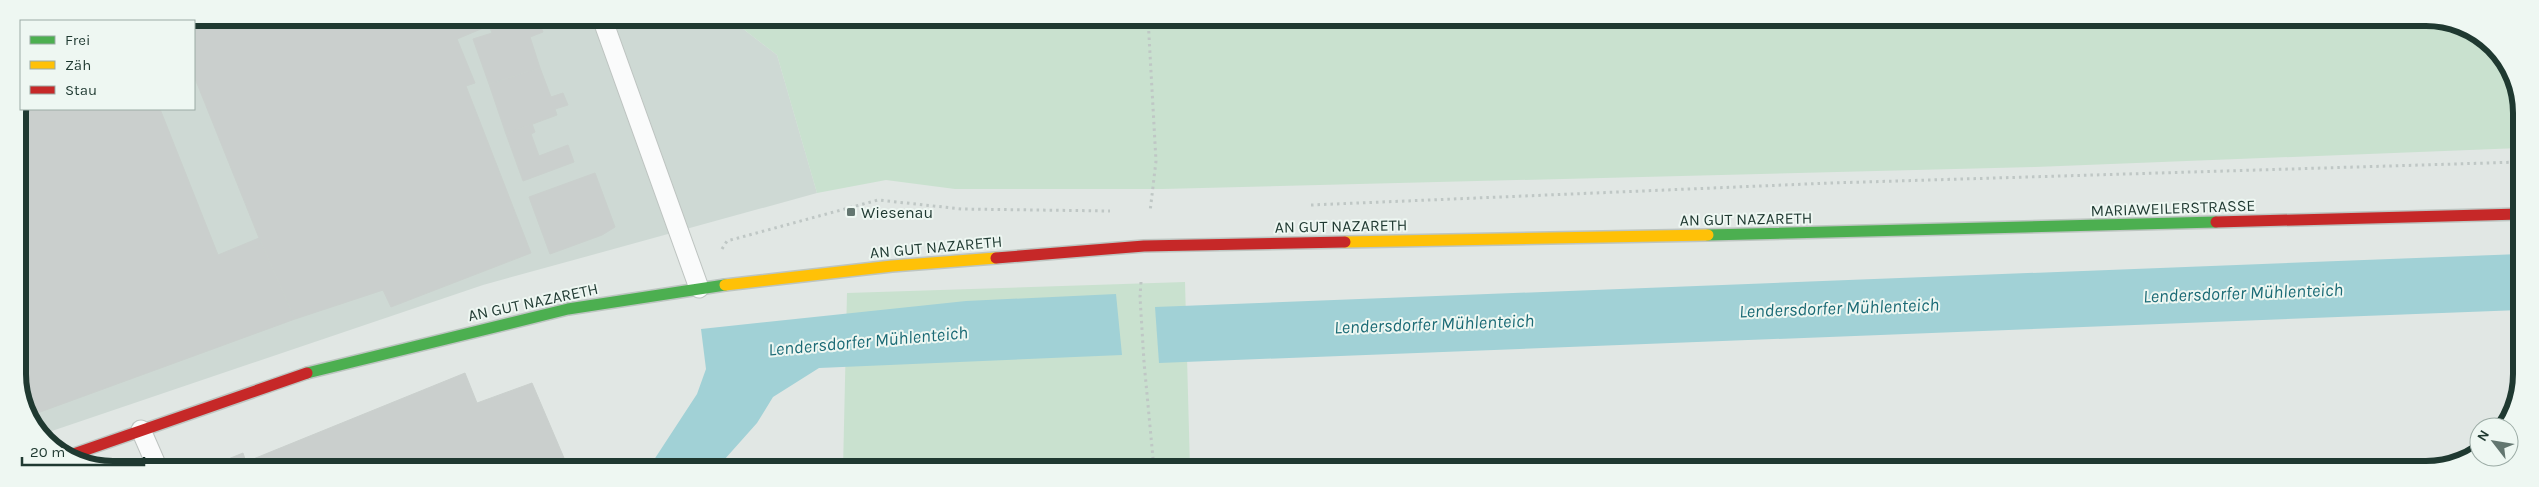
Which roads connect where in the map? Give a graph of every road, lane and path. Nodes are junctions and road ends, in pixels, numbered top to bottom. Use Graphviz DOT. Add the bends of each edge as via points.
graph roads {
  1 [pos="605,26"];
  2 [pos="1148,26"];
  3 [pos="2513,162"];
  4 [pos="1308,205"];
  5 [pos="1120,211"];
  6 [pos="1140,211"];
  7 [pos="1150,211"];
  8 [pos="1160,211"];
  9 [pos="2513,214"];
  10 [pos="1828,234"];
  11 [pos="1144,246"];
  12 [pos="699,288"];
  13 [pos="141,430"];
  14 [pos="77,453"];
  15 [pos="155,461"];
  16 [pos="1153,461"];
  1 -- 12 [label="lane"];
  2 -- 7 [label="path" via="1156,161"];
  3 -- 4 [label="path" via="1831,183"];
  5 -- 12 [label="path" via="962,209 878,200 727,240"];
  6 -- 7 [label="path"];
  7 -- 8 [label="path"];
  7 -- 11 [label="path"];
  9 -- 10 [label="main road, MARIAWEILERSTRASSE"];
  10 -- 11 [label="main road, AN GUT NAZARETH"];
  11 -- 12 [label="main road, AN GUT NAZARETH" via="892,266"];
  11 -- 16 [label="path" via="1140,297"];
  12 -- 13 [label="main road, AN GUT NAZARETH" via="568,309 319,369"];
  13 -- 14 [label="main road, AN GUT NAZARETH"];
  13 -- 15 [label="lane"];
}
